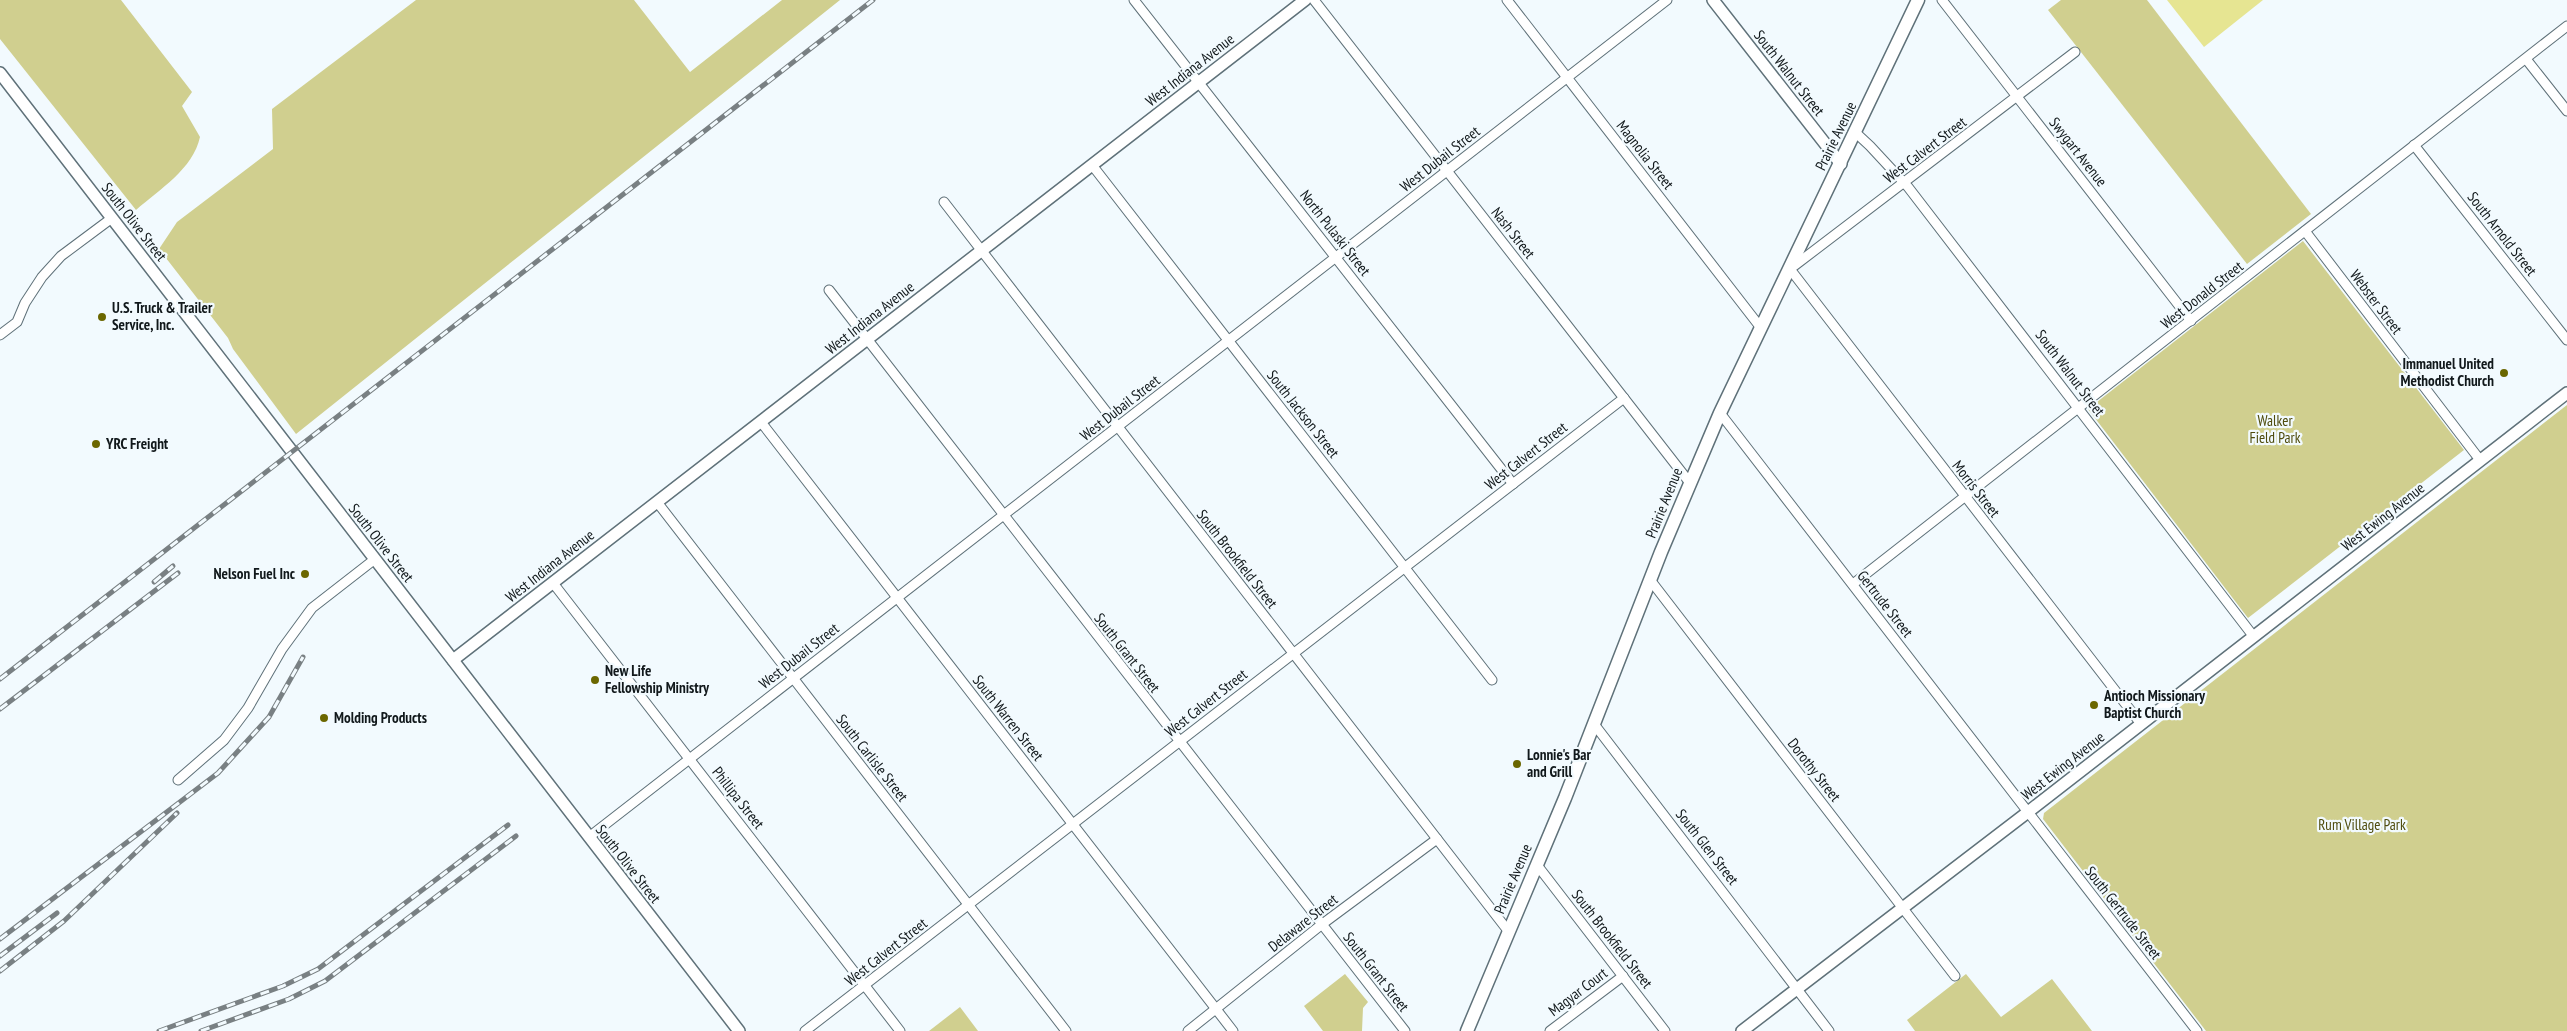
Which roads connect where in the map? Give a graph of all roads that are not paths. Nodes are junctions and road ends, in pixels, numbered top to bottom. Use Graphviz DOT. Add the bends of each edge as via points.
graph roads {
  1 [pos="1134,0"];
  2 [pos="1305,0"];
  3 [pos="1314,0"];
  4 [pos="1507,0"];
  5 [pos="1667,0"];
  6 [pos="1713,0"];
  7 [pos="1918,0"];
  8 [pos="1942,0"];
  9 [pos="2567,26"];
  10 [pos="2076,52"];
  11 [pos="2526,58"];
  12 [pos="0,74"];
  13 [pos="1567,78"];
  14 [pos="1200,82"];
  15 [pos="2018,97"];
  16 [pos="2567,111"];
  17 [pos="1856,134"];
  18 [pos="2414,145"];
  19 [pos="1841,164"];
  20 [pos="1092,165"];
  21 [pos="1447,171"];
  22 [pos="1904,183"];
  23 [pos="944,202"];
  24 [pos="112,218"];
  25 [pos="2305,231"];
  26 [pos="981,251"];
  27 [pos="1336,257"];
  28 [pos="1790,269"];
  29 [pos="829,290"];
  30 [pos="2191,321"];
  31 [pos="1761,328"];
  32 [pos="0,335"];
  33 [pos="867,340"];
  34 [pos="2567,340"];
  35 [pos="1228,341"];
  36 [pos="2567,393"];
  37 [pos="1624,398"];
  38 [pos="2078,409"];
  39 [pos="1720,413"];
  40 [pos="761,422"];
  41 [pos="1117,427"];
  42 [pos="2480,460"];
  43 [pos="1690,483"];
  44 [pos="1513,484"];
  45 [pos="1965,497"];
  46 [pos="657,502"];
  47 [pos="1002,515"];
  48 [pos="375,559"];
  49 [pos="1405,568"];
  50 [pos="1651,581"];
  51 [pos="553,583"];
  52 [pos="1852,584"];
  53 [pos="897,598"];
  54 [pos="2254,637"];
  55 [pos="1293,654"];
  56 [pos="453,660"];
  57 [pos="792,678"];
  58 [pos="1492,680"];
  59 [pos="1594,724"];
  60 [pos="2141,724"];
  61 [pos="1178,742"];
  62 [pos="689,759"];
  63 [pos="178,780"];
  64 [pos="2028,812"];
  65 [pos="1073,824"];
  66 [pos="589,837"];
  67 [pos="1436,838"];
  68 [pos="1537,865"];
  69 [pos="968,904"];
  70 [pos="1903,908"];
  71 [pos="1321,926"];
  72 [pos="1509,932"];
  73 [pos="1623,976"];
  74 [pos="1955,976"];
  75 [pos="864,985"];
  76 [pos="1797,988"];
  77 [pos="1216,1009"];
  78 [pos="739,1031"];
  79 [pos="805,1031"];
  80 [pos="900,1031"];
  81 [pos="1066,1031"];
  82 [pos="1188,1031"];
  83 [pos="1233,1031"];
  84 [pos="1405,1031"];
  85 [pos="1467,1031"];
  86 [pos="1550,1031"];
  87 [pos="1665,1031"];
  88 [pos="1742,1031"];
  89 [pos="1829,1031"];
  90 [pos="2197,1031"];
  1 -- 14 [label="street, North Pulaski Street"];
  2 -- 14 [label="street, West Indiana Avenue"];
  3 -- 21 [label="street, Nash Street"];
  4 -- 13 [label="street, Magnolia Street"];
  5 -- 13 [label="street, West Dubail Street"];
  6 -- 19 [label="street, South Walnut Street"];
  7 -- 17 [label="main road, Prairie Avenue"];
  8 -- 15 [label="street, Swygart Avenue"];
  9 -- 11 [label="street, West Donald Street"];
  10 -- 15 [label="street, West Calvert Street"];
  11 -- 16 [label="street"];
  11 -- 18 [label="street, West Donald Street"];
  12 -- 24 [label="street, South Olive Street"];
  13 -- 21 [label="street, West Dubail Street"];
  13 -- 31 [label="street, Magnolia Street"];
  14 -- 20 [label="street, West Indiana Avenue"];
  14 -- 27 [label="street, North Pulaski Street"];
  15 -- 22 [label="street, West Calvert Street"];
  15 -- 30 [label="street, Swygart Avenue"];
  17 -- 19 [label="main road, Prairie Avenue"];
  17 -- 22 [label="street, South Walnut Street"];
  18 -- 25 [label="street, West Donald Street"];
  18 -- 34 [label="street, South Arnold Street"];
  19 -- 28 [label="main road, Prairie Avenue"];
  20 -- 26 [label="street, West Indiana Avenue"];
  20 -- 35 [label="street, South Jackson Street"];
  21 -- 27 [label="street, West Dubail Street"];
  21 -- 37 [label="street, Nash Street"];
  22 -- 28 [label="street, West Calvert Street"];
  22 -- 38 [label="street, South Walnut Street"];
  23 -- 26 [label="street, South Brookfield Street"];
  24 -- 32 [label="street" via="61,256 42,277 17,322"];
  24 -- 48 [label="street, South Olive Street"];
  25 -- 30 [label="street, West Donald Street"];
  25 -- 42 [label="street, Webster Street"];
  26 -- 33 [label="street, West Indiana Avenue"];
  26 -- 41 [label="street, South Brookfield Street"];
  27 -- 35 [label="street, West Dubail Street"];
  27 -- 44 [label="street, North Pulaski Street"];
  28 -- 31 [label="main road, Prairie Avenue"];
  28 -- 45 [label="street, Morris Street"];
  29 -- 33 [label="street, South Grant Street"];
  30 -- 38 [label="street, West Donald Street"];
  31 -- 39 [label="main road, Prairie Avenue"];
  33 -- 40 [label="street, West Indiana Avenue"];
  33 -- 47 [label="street, South Grant Street"];
  35 -- 41 [label="street, West Dubail Street"];
  35 -- 49 [label="street, South Jackson Street"];
  36 -- 42 [label="street, West Ewing Avenue"];
  37 -- 43 [label="street, Nash Street"];
  37 -- 44 [label="street, West Calvert Street"];
  38 -- 45 [label="street, West Donald Street"];
  38 -- 54 [label="street, South Walnut Street"];
  39 -- 43 [label="main road, Prairie Avenue"];
  39 -- 52 [label="street, Gertrude Street"];
  40 -- 46 [label="street, West Indiana Avenue"];
  40 -- 53 [label="street, South Warren Street"];
  41 -- 47 [label="street, West Dubail Street"];
  41 -- 55 [label="street, South Brookfield Street"];
  42 -- 54 [label="street, West Ewing Avenue"];
  43 -- 50 [label="main road, Prairie Avenue"];
  44 -- 49 [label="street, West Calvert Street"];
  45 -- 52 [label="street, West Donald Street"];
  45 -- 60 [label="street, Morris Street"];
  46 -- 51 [label="street, West Indiana Avenue"];
  46 -- 57 [label="street, South Carlisle Street"];
  47 -- 53 [label="street, West Dubail Street"];
  47 -- 61 [label="street, South Grant Street"];
  48 -- 56 [label="street, South Olive Street"];
  48 -- 63 [label="street" via="312,608 224,740"];
  49 -- 55 [label="street, West Calvert Street"];
  49 -- 58 [label="street, South Jackson Street"];
  50 -- 59 [label="main road, Prairie Avenue"];
  50 -- 70 [label="street, Dorothy Street"];
  51 -- 56 [label="street, West Indiana Avenue"];
  51 -- 62 [label="street, Phillipa Street"];
  52 -- 64 [label="street, Gertrude Street"];
  53 -- 57 [label="street, West Dubail Street"];
  53 -- 65 [label="street, South Warren Street"];
  54 -- 60 [label="street, West Ewing Avenue"];
  55 -- 61 [label="street, West Calvert Street"];
  55 -- 67 [label="street, South Brookfield Street"];
  56 -- 66 [label="street, South Olive Street"];
  57 -- 62 [label="street, West Dubail Street"];
  57 -- 69 [label="street, South Carlisle Street"];
  59 -- 68 [label="main road, Prairie Avenue"];
  59 -- 76 [label="street, South Glen Street"];
  60 -- 64 [label="street, West Ewing Avenue"];
  61 -- 65 [label="street, West Calvert Street"];
  61 -- 71 [label="street, South Grant Street"];
  62 -- 66 [label="street, West Dubail Street"];
  62 -- 75 [label="street, Phillipa Street"];
  64 -- 70 [label="street, West Ewing Avenue"];
  64 -- 90 [label="street, South Gertrude Street"];
  65 -- 69 [label="street, West Calvert Street"];
  65 -- 77 [label="street, South Warren Street"];
  66 -- 78 [label="street, South Olive Street"];
  67 -- 71 [label="street, Delaware Street"];
  67 -- 72 [label="street, South Brookfield Street"];
  68 -- 72 [label="main road, Prairie Avenue"];
  68 -- 73 [label="street, South Brookfield Street"];
  69 -- 75 [label="street, West Calvert Street"];
  69 -- 81 [label="street, South Carlisle Street"];
  70 -- 74 [label="street, Dorothy Street"];
  70 -- 76 [label="street, West Ewing Avenue"];
  71 -- 77 [label="street, Delaware Street"];
  71 -- 84 [label="street, South Grant Street"];
  72 -- 85 [label="main road, Prairie Avenue"];
  73 -- 86 [label="street, Magyar Court"];
  73 -- 87 [label="street, South Brookfield Street"];
  75 -- 79 [label="street, West Calvert Street"];
  75 -- 80 [label="street, Phillipa Street"];
  76 -- 88 [label="street, West Ewing Avenue"];
  76 -- 89 [label="street, South Glen Street"];
  77 -- 82 [label="street, Delaware Street"];
  77 -- 83 [label="street, South Warren Street"];
}
